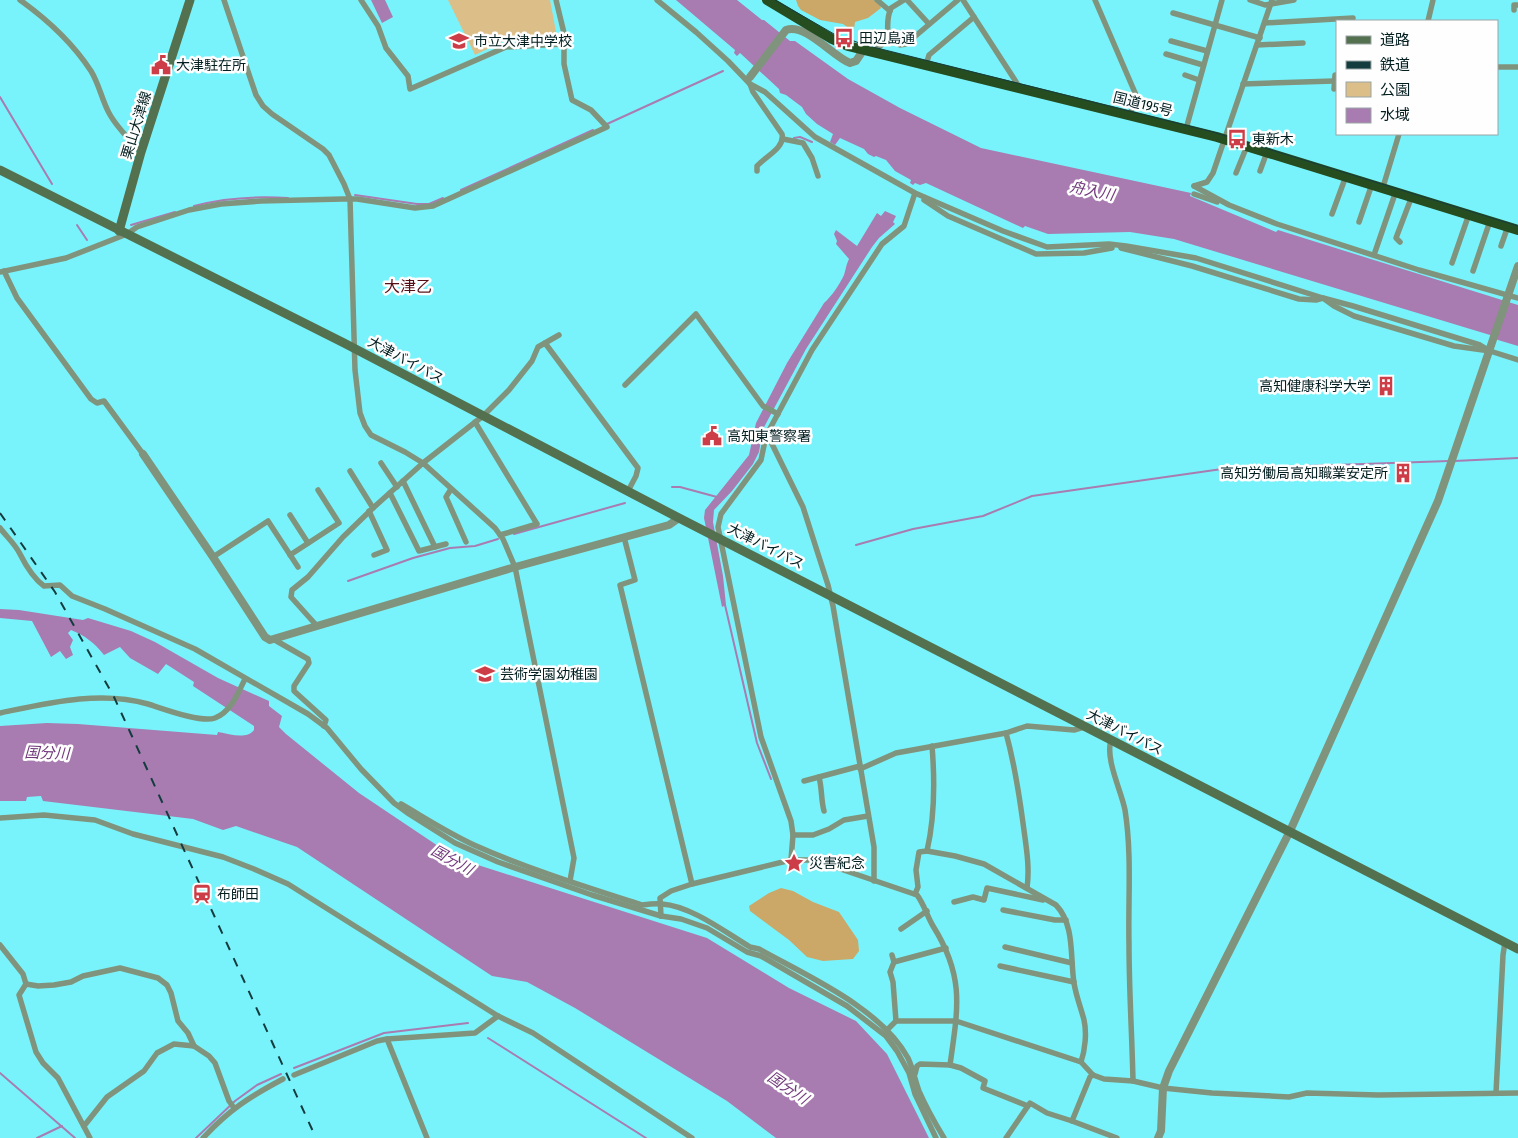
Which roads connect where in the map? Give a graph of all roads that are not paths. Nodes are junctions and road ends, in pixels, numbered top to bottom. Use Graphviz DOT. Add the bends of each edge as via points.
graph roads {
  1 [pos="20,0"];
  2 [pos="190,0"];
  3 [pos="224,0"];
  4 [pos="361,0"];
  5 [pos="556,0"];
  6 [pos="657,0"];
  7 [pos="767,0"];
  8 [pos="877,0"];
  9 [pos="904,0"];
  10 [pos="908,0"];
  11 [pos="958,0"];
  12 [pos="963,0"];
  13 [pos="1095,0"];
  14 [pos="1222,0"];
  15 [pos="1250,0"];
  16 [pos="1294,0"];
  17 [pos="1433,0"];
  18 [pos="1271,2"];
  19 [pos="890,11"];
  20 [pos="1173,13"];
  21 [pos="974,17"];
  22 [pos="1354,18"];
  23 [pos="1342,20"];
  24 [pos="1428,20"];
  25 [pos="1336,21"];
  26 [pos="1265,23"];
  27 [pos="929,24"];
  28 [pos="1215,24"];
  29 [pos="889,32"];
  30 [pos="1260,38"];
  31 [pos="1171,41"];
  32 [pos="1303,43"];
  33 [pos="563,44"];
  34 [pos="902,45"];
  35 [pos="1258,45"];
  36 [pos="868,50"];
  37 [pos="1207,51"];
  38 [pos="1166,54"];
  39 [pos="900,58"];
  40 [pos="926,65"];
  41 [pos="1203,65"];
  42 [pos="1518,66"];
  43 [pos="1498,67"];
  44 [pos="1185,75"];
  45 [pos="750,80"];
  46 [pos="1199,80"];
  47 [pos="1243,84"];
  48 [pos="1020,88"];
  49 [pos="1334,89"];
  50 [pos="1130,115"];
  51 [pos="1186,129"];
  52 [pos="1399,135"];
  53 [pos="783,139"];
  54 [pos="1224,139"];
  55 [pos="1247,146"];
  56 [pos="141,152"];
  57 [pos="1267,152"];
  58 [pos="0,170"];
  59 [pos="757,171"];
  60 [pos="1260,171"];
  61 [pos="1236,173"];
  62 [pos="818,176"];
  63 [pos="1346,176"];
  64 [pos="1372,184"];
  65 [pos="1383,187"];
  66 [pos="1396,191"];
  67 [pos="915,193"];
  68 [pos="1194,194"];
  69 [pos="1412,196"];
  70 [pos="350,199"];
  71 [pos="1229,205"];
  72 [pos="1332,214"];
  73 [pos="1469,214"];
  74 [pos="1490,221"];
  75 [pos="1359,222"];
  76 [pos="1510,227"];
  77 [pos="123,233"];
  78 [pos="1400,242"];
  79 [pos="1500,245"];
  80 [pos="1375,252"];
  81 [pos="1452,263"];
  82 [pos="1518,266"];
  83 [pos="2,271"];
  84 [pos="1473,271"];
  85 [pos="1507,296"];
  86 [pos="1323,298"];
  87 [pos="1518,298"];
  88 [pos="559,335"];
  89 [pos="546,343"];
  90 [pos="355,349"];
  91 [pos="1491,349"];
  92 [pos="1518,360"];
  93 [pos="625,385"];
  94 [pos="776,412"];
  95 [pos="482,416"];
  96 [pos="475,422"];
  97 [pos="770,430"];
  98 [pos="143,454"];
  99 [pos="381,463"];
  100 [pos="423,464"];
  101 [pos="350,472"];
  102 [pos="403,481"];
  103 [pos="396,487"];
  104 [pos="451,489"];
  105 [pos="318,490"];
  106 [pos="628,491"];
  107 [pos="390,492"];
  108 [pos="371,510"];
  109 [pos="290,515"];
  110 [pos="679,518"];
  111 [pos="0,528"];
  112 [pos="500,535"];
  113 [pos="624,537"];
  114 [pos="720,538"];
  115 [pos="466,542"];
  116 [pos="308,543"];
  117 [pos="446,544"];
  118 [pos="434,547"];
  119 [pos="290,555"];
  120 [pos="374,555"];
  121 [pos="213,557"];
  122 [pos="298,567"];
  123 [pos="514,567"];
  124 [pos="830,595"];
  125 [pos="317,626"];
  126 [pos="273,639"];
  127 [pos="244,681"];
  128 [pos="0,713"];
  129 [pos="324,726"];
  130 [pos="1084,727"];
  131 [pos="1006,733"];
  132 [pos="1111,740"];
  133 [pos="932,746"];
  134 [pos="860,768"];
  135 [pos="819,777"];
  136 [pos="804,781"];
  137 [pos="386,795"];
  138 [pos="824,811"];
  139 [pos="868,816"];
  140 [pos="0,818"];
  141 [pos="1290,831"];
  142 [pos="793,835"];
  143 [pos="927,851"];
  144 [pos="792,860"];
  145 [pos="570,881"];
  146 [pos="874,881"];
  147 [pos="692,884"];
  148 [pos="1027,888"];
  149 [pos="916,894"];
  150 [pos="1045,900"];
  151 [pos="954,902"];
  152 [pos="661,903"];
  153 [pos="1003,910"];
  154 [pos="927,911"];
  155 [pos="661,916"];
  156 [pos="1066,920"];
  157 [pos="901,929"];
  158 [pos="1505,942"];
  159 [pos="0,945"];
  160 [pos="1005,947"];
  161 [pos="946,948"];
  162 [pos="1518,949"];
  163 [pos="892,954"];
  164 [pos="894,962"];
  165 [pos="1072,963"];
  166 [pos="1000,966"];
  167 [pos="1074,982"];
  168 [pos="26,984"];
  169 [pos="498,1016"];
  170 [pos="896,1021"];
  171 [pos="956,1021"];
  172 [pos="887,1030"];
  173 [pos="387,1039"];
  174 [pos="194,1046"];
  175 [pos="1082,1062"];
  176 [pos="950,1065"];
  177 [pos="294,1074"];
  178 [pos="915,1075"];
  179 [pos="1093,1076"];
  180 [pos="283,1079"];
  181 [pos="1133,1081"];
  182 [pos="1163,1088"];
  183 [pos="1496,1092"];
  184 [pos="1518,1093"];
  185 [pos="232,1105"];
  186 [pos="1028,1106"];
  187 [pos="1072,1121"];
  188 [pos="84,1126"];
  189 [pos="90,1138"];
  190 [pos="203,1138"];
  191 [pos="427,1138"];
  192 [pos="692,1138"];
  193 [pos="936,1138"];
  194 [pos="944,1138"];
  195 [pos="1006,1138"];
  196 [pos="1117,1138"];
  197 [pos="1158,1138"];
  1 -- 56 [label="street" via="74,47 99,85 113,120"];
  2 -- 56 [label="main road, 栗山大津線"];
  3 -- 70 [label="street" via="256,95 263,106 329,155"];
  4 -- 33 [label="street" via="378,26 388,51 408,76 410,89 506,47"];
  5 -- 33 [label="street" via="564,33"];
  6 -- 45 [label="street"];
  7 -- 36 [label="highway, 国道195号" via="832,39"];
  8 -- 19 [label="street"];
  9 -- 19 [label="street"];
  10 -- 27 [label="street"];
  11 -- 27 [label="street"];
  12 -- 21 [label="street"];
  13 -- 50 [label="street" via="1136,95"];
  14 -- 28 [label="street"];
  15 -- 18 [label="street" via="1265,5"];
  16 -- 18 [label="street"];
  17 -- 24 [label="street"];
  18 -- 26 [label="street"];
  19 -- 29 [label="street"];
  20 -- 28 [label="street"];
  21 -- 40 [label="street" via="929,55"];
  21 -- 48 [label="street"];
  22 -- 23 [label="street"];
  25 -- 26 [label="street"];
  26 -- 30 [label="street"];
  27 -- 34 [label="street"];
  28 -- 30 [label="street"];
  28 -- 37 [label="street"];
  29 -- 34 [label="street"];
  29 -- 36 [label="street" via="884,42"];
  30 -- 35 [label="street"];
  31 -- 37 [label="street"];
  32 -- 35 [label="street"];
  33 -- 70 [label="street" via="572,100 591,110 607,127 433,206 403,206"];
  34 -- 39 [label="street"];
  35 -- 47 [label="street"];
  36 -- 39 [label="highway, 国道195号"];
  36 -- 45 [label="street" via="850,63 793,28 786,30"];
  37 -- 41 [label="street"];
  38 -- 41 [label="street"];
  39 -- 40 [label="highway, 国道195号"];
  40 -- 48 [label="highway, 国道195号"];
  41 -- 46 [label="street"];
  42 -- 43 [label="street"];
  44 -- 46 [label="street"];
  45 -- 53 [label="street" via="753,92"];
  45 -- 67 [label="street" via="815,137"];
  46 -- 51 [label="street"];
  47 -- 49 [label="street" via="1334,78"];
  47 -- 54 [label="street"];
  48 -- 50 [label="highway, 国道195号"];
  50 -- 51 [label="highway, 国道195号"];
  51 -- 54 [label="highway, 国道195号"];
  52 -- 65 [label="street"];
  53 -- 59 [label="street"];
  53 -- 62 [label="street" via="803,143"];
  54 -- 55 [label="highway, 国道195号"];
  54 -- 71 [label="street" via="1209,179 1194,186"];
  55 -- 57 [label="highway, 国道195号"];
  55 -- 61 [label="street"];
  56 -- 77 [label="main road, 栗山大津線"];
  57 -- 60 [label="street"];
  57 -- 63 [label="highway, 国道195号"];
  58 -- 77 [label="main road, 大津バイパス"];
  63 -- 64 [label="highway, 国道195号"];
  63 -- 72 [label="street"];
  64 -- 65 [label="highway, 国道195号"];
  64 -- 75 [label="street"];
  65 -- 66 [label="highway, 国道195号"];
  66 -- 69 [label="highway, 国道195号"];
  66 -- 80 [label="street" via="1384,236"];
  67 -- 86 [label="street" via="1047,247 1109,244 1152,249 1196,258"];
  67 -- 86 [label="street" via="948,216 1036,254 1125,248 1299,298"];
  67 -- 94 [label="street" via="904,226 882,244 812,350"];
  68 -- 71 [label="street"];
  69 -- 73 [label="highway, 国道195号"];
  69 -- 78 [label="street" via="1396,238"];
  70 -- 77 [label="street" via="220,204 189,210"];
  70 -- 90 [label="street"];
  71 -- 85 [label="street" via="1278,224"];
  73 -- 74 [label="highway, 国道195号"];
  73 -- 81 [label="street"];
  74 -- 76 [label="highway, 国道195号"];
  74 -- 84 [label="street"];
  76 -- 79 [label="street"];
  77 -- 83 [label="street" via="66,258"];
  77 -- 90 [label="main road, 大津バイパス"];
  82 -- 85 [label="street"];
  83 -- 98 [label="street" via="92,399 97,403 104,401"];
  85 -- 87 [label="street"];
  85 -- 91 [label="street"];
  86 -- 91 [label="street"];
  86 -- 91 [label="street" via="1354,316 1454,346"];
  88 -- 89 [label="street"];
  89 -- 95 [label="street" via="538,348 509,390"];
  89 -- 106 [label="street" via="638,468"];
  90 -- 95 [label="main road, 大津バイパス"];
  90 -- 100 [label="street" via="360,413 365,426 371,435"];
  91 -- 92 [label="street"];
  91 -- 141 [label="street" via="1438,501"];
  93 -- 94 [label="street" via="696,314 763,406"];
  94 -- 97 [label="street"];
  95 -- 96 [label="street"];
  95 -- 106 [label="main road, 大津バイパス"];
  96 -- 100 [label="street"];
  96 -- 112 [label="street" via="537,524"];
  97 -- 114 [label="street" via="761,460 720,514"];
  97 -- 124 [label="street" via="772,444 803,506"];
  98 -- 121 [label="street"];
  99 -- 103 [label="street"];
  100 -- 102 [label="street"];
  100 -- 104 [label="street"];
  101 -- 108 [label="street"];
  102 -- 103 [label="street"];
  102 -- 118 [label="street"];
  103 -- 107 [label="street"];
  104 -- 112 [label="street"];
  104 -- 115 [label="street" via="446,497"];
  105 -- 116 [label="street" via="339,523"];
  106 -- 110 [label="main road, 大津バイパス"];
  107 -- 108 [label="street"];
  107 -- 118 [label="street" via="419,551"];
  108 -- 120 [label="street" via="387,550"];
  108 -- 125 [label="street" via="292,590 292,597"];
  109 -- 116 [label="street"];
  110 -- 113 [label="street" via="670,525"];
  110 -- 114 [label="main road, 大津バイパス"];
  111 -- 127 [label="street" via="37,581 44,586 60,585 72,596 195,649"];
  112 -- 123 [label="street"];
  113 -- 123 [label="street"];
  113 -- 147 [label="street" via="635,580 620,585"];
  114 -- 124 [label="main road, 大津バイパス"];
  114 -- 142 [label="street" via="761,737"];
  116 -- 119 [label="street"];
  117 -- 118 [label="street"];
  119 -- 121 [label="street" via="268,521"];
  119 -- 122 [label="street"];
  121 -- 126 [label="street" via="265,637"];
  123 -- 125 [label="street"];
  123 -- 145 [label="street" via="574,858"];
  124 -- 130 [label="main road, 大津バイパス"];
  124 -- 134 [label="street"];
  125 -- 126 [label="street"];
  126 -- 129 [label="street" via="308,659 309,663 294,691 326,720"];
  127 -- 128 [label="street" via="228,709 207,719 175,714 147,704 104,698 58,702"];
  127 -- 129 [label="street" via="301,709"];
  129 -- 137 [label="street"];
  130 -- 131 [label="street" via="1074,730 1027,726"];
  130 -- 132 [label="main road, 大津バイパス"];
  131 -- 133 [label="street"];
  131 -- 148 [label="street" via="1026,845"];
  132 -- 141 [label="main road, 大津バイパス"];
  132 -- 181 [label="street" via="1108,749 1128,827"];
  133 -- 134 [label="street" via="896,754"];
  133 -- 143 [label="street" via="935,783 932,831"];
  134 -- 135 [label="street"];
  134 -- 139 [label="street"];
  135 -- 136 [label="street"];
  135 -- 138 [label="street"];
  137 -- 145 [label="street" via="474,845"];
  137 -- 155 [label="street" via="455,843 498,862"];
  139 -- 142 [label="street" via="844,820 813,835"];
  139 -- 146 [label="street" via="874,847"];
  140 -- 169 [label="street" via="44,815 95,820 254,869 288,884"];
  141 -- 158 [label="main road, 大津バイパス"];
  141 -- 182 [label="street"];
  142 -- 144 [label="street"];
  143 -- 148 [label="street" via="978,862"];
  143 -- 149 [label="street" via="918,852"];
  144 -- 146 [label="street" via="814,860"];
  144 -- 147 [label="street"];
  145 -- 152 [label="street" via="642,905"];
  146 -- 149 [label="street"];
  147 -- 152 [label="street" via="671,891 660,898"];
  148 -- 150 [label="street"];
  149 -- 154 [label="street"];
  150 -- 151 [label="street" via="987,888 984,900 974,897"];
  150 -- 156 [label="street" via="1056,905"];
  152 -- 155 [label="street"];
  152 -- 172 [label="street" via="699,917 759,949 864,1010"];
  153 -- 156 [label="street"];
  154 -- 157 [label="street"];
  154 -- 161 [label="street"];
  155 -- 193 [label="street" via="681,918 707,928 747,952 762,956 847,1006 886,1036 909,1073 915,1094"];
  156 -- 165 [label="street"];
  158 -- 162 [label="main road, 大津バイパス"];
  158 -- 183 [label="street"];
  159 -- 168 [label="street" via="23,974"];
  160 -- 165 [label="street"];
  161 -- 164 [label="street"];
  161 -- 171 [label="street" via="957,987"];
  163 -- 164 [label="street"];
  164 -- 170 [label="street" via="890,972"];
  165 -- 167 [label="street"];
  166 -- 167 [label="street"];
  167 -- 175 [label="street" via="1084,1022"];
  168 -- 174 [label="street" via="54,985 120,968 158,978 167,985 178,1021"];
  168 -- 188 [label="street" via="19,996 36,1052 58,1078"];
  169 -- 173 [label="street" via="475,1033"];
  169 -- 192 [label="street" via="533,1033"];
  170 -- 171 [label="street"];
  170 -- 172 [label="street"];
  171 -- 175 [label="street"];
  171 -- 176 [label="street"];
  172 -- 178 [label="street" via="904,1052"];
  173 -- 177 [label="street"];
  173 -- 191 [label="street"];
  174 -- 185 [label="street" via="215,1063"];
  174 -- 188 [label="street" via="174,1044 156,1053 144,1071 107,1097"];
  175 -- 179 [label="street"];
  176 -- 178 [label="street" via="920,1064"];
  176 -- 186 [label="street" via="985,1081 983,1088"];
  178 -- 194 [label="street" via="919,1090"];
  179 -- 181 [label="street"];
  179 -- 187 [label="street"];
  180 -- 185 [label="street"];
  181 -- 182 [label="street"];
  182 -- 183 [label="street" via="1289,1097 1307,1094"];
  182 -- 197 [label="street"];
  183 -- 184 [label="street"];
  185 -- 190 [label="street"];
  186 -- 187 [label="street" via="1030,1103"];
  186 -- 195 [label="street"];
  187 -- 196 [label="street"];
  188 -- 189 [label="street"];
}
